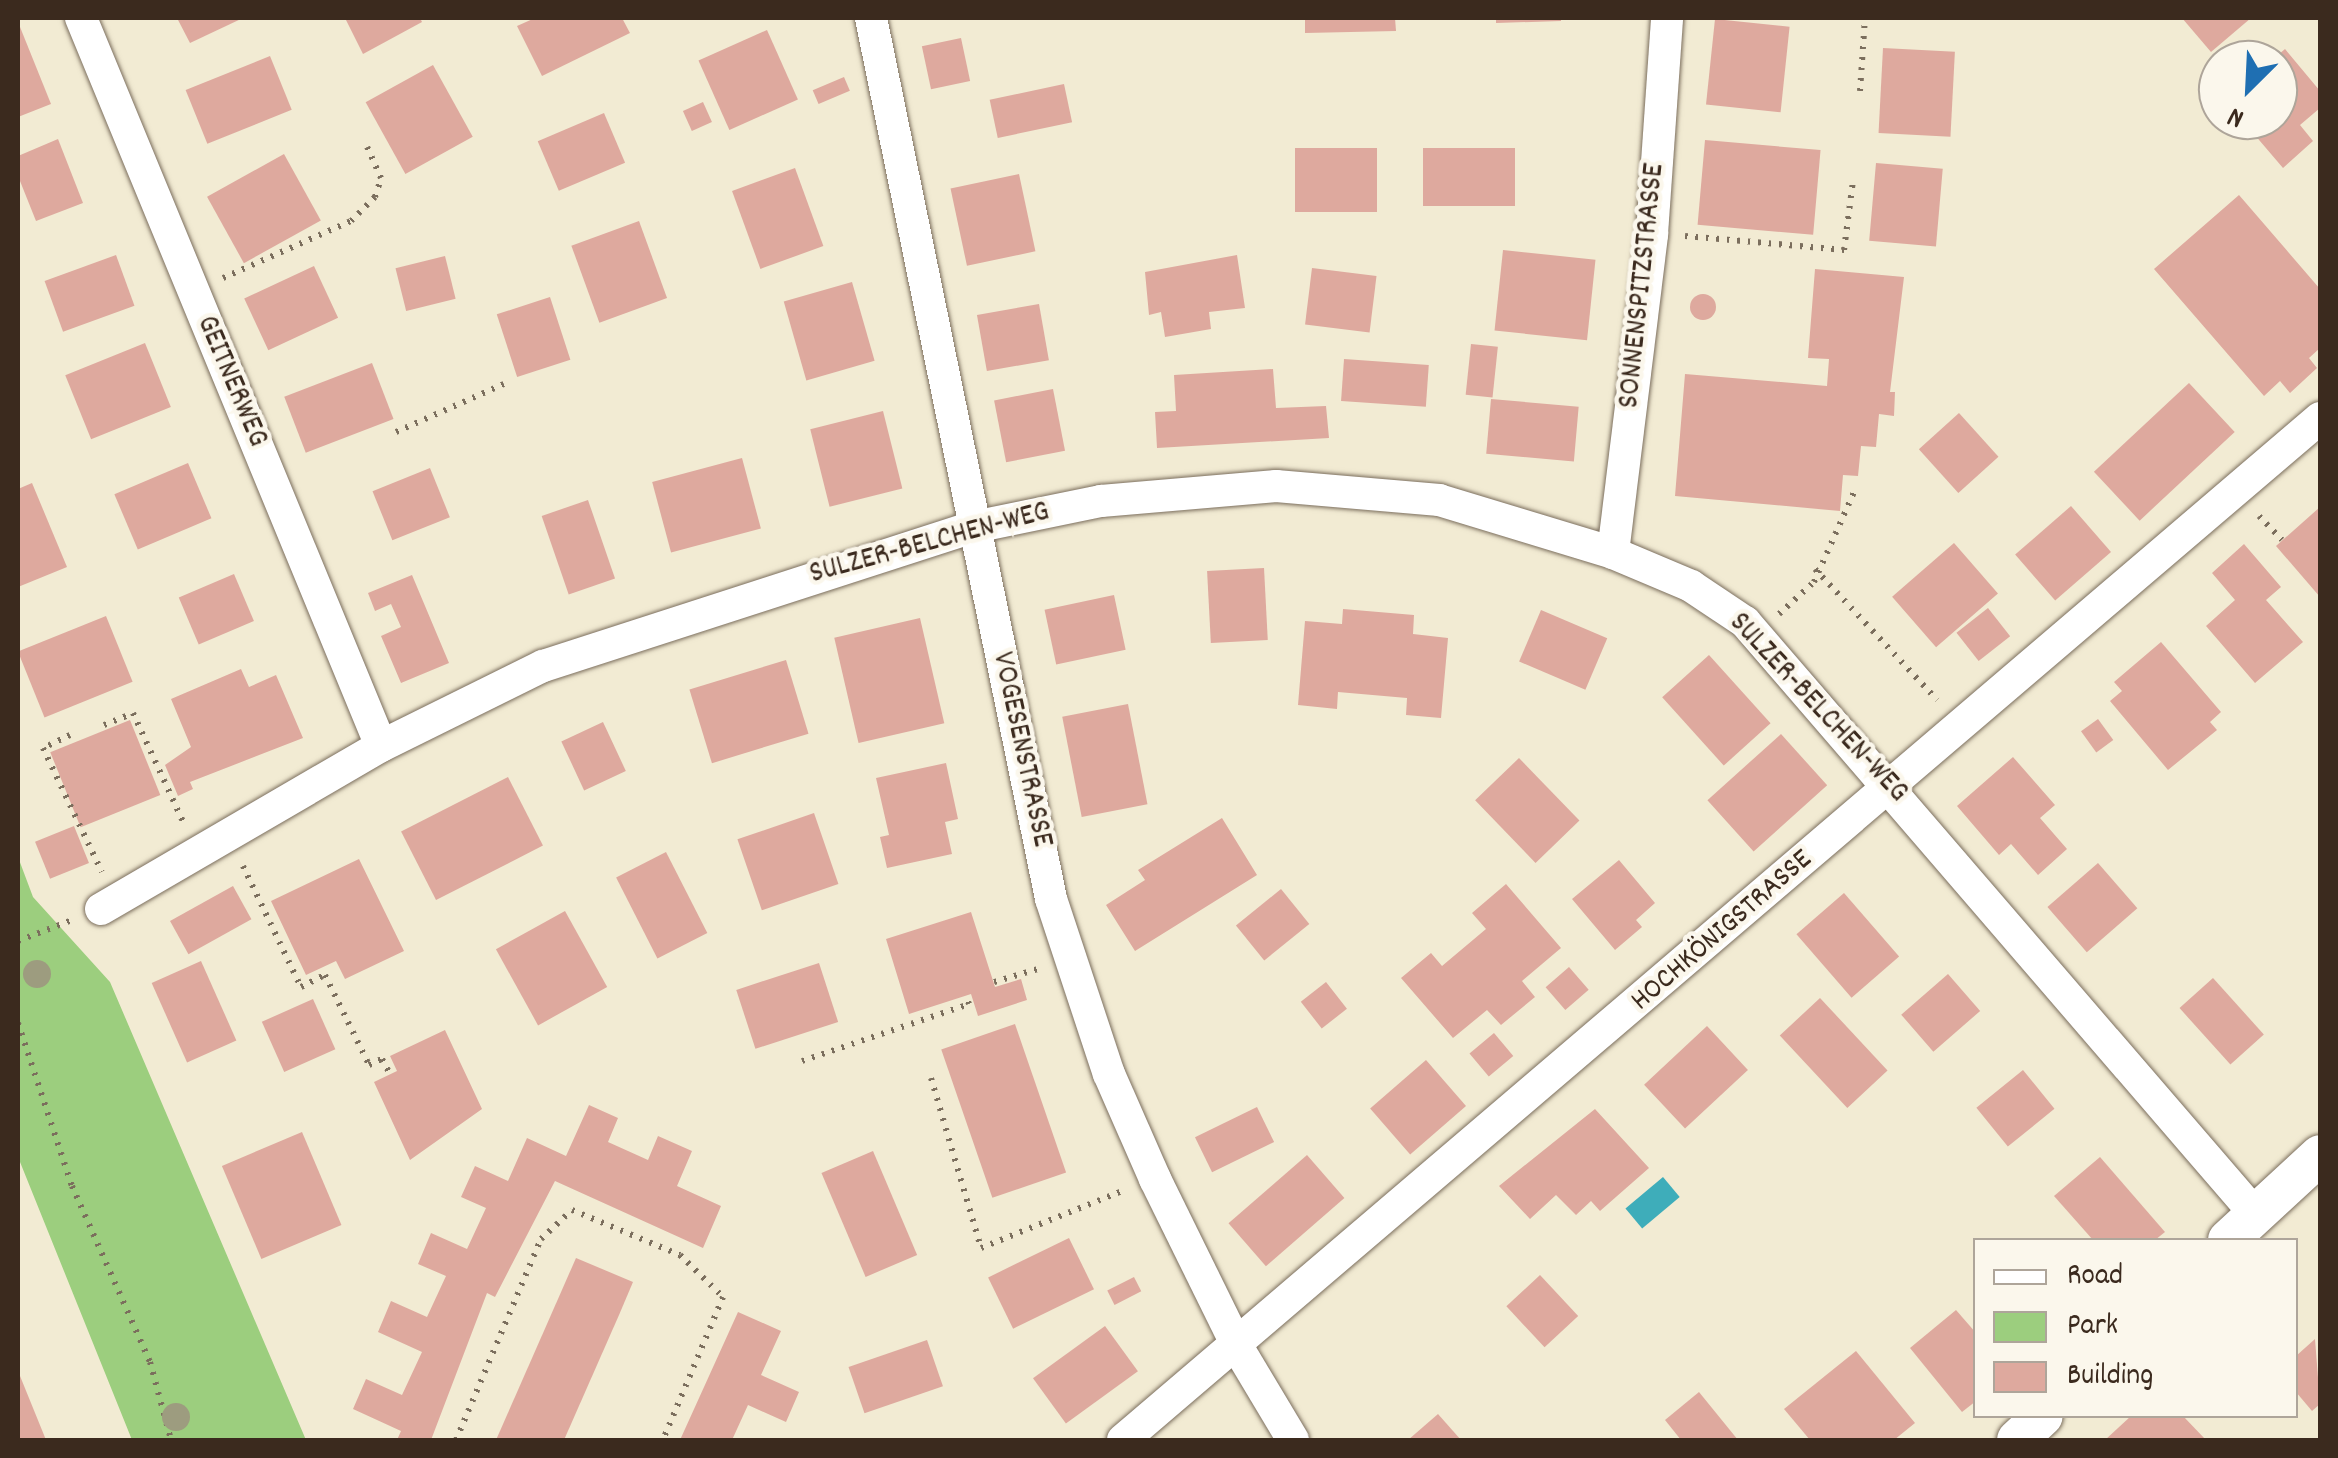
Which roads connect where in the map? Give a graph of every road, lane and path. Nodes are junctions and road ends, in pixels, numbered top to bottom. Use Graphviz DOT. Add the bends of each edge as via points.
graph roads {
  1 [pos="81,18"];
  2 [pos="871,18"];
  3 [pos="1667,18"];
  4 [pos="1865,18"];
  5 [pos="1860,91"];
  6 [pos="367,147"];
  7 [pos="1853,181"];
  8 [pos="1652,234"];
  9 [pos="192,292"];
  10 [pos="504,384"];
  11 [pos="2320,418"];
  12 [pos="396,432"];
  13 [pos="1856,490"];
  14 [pos="2251,506"];
  15 [pos="974,527"];
  16 [pos="2282,540"];
  17 [pos="1613,552"];
  18 [pos="1815,568"];
  19 [pos="1756,634"];
  20 [pos="104,724"];
  21 [pos="1962,726"];
  22 [pos="70,736"];
  23 [pos="381,746"];
  24 [pos="1892,787"];
  25 [pos="228,836"];
  26 [pos="197,854"];
  27 [pos="110,904"];
  28 [pos="18,942"];
  29 [pos="1071,958"];
  30 [pos="994,982"];
  31 [pos="966,996"];
  32 [pos="18,1023"];
  33 [pos="802,1061"];
  34 [pos="390,1074"];
  35 [pos="931,1078"];
  36 [pos="2320,1155"];
  37 [pos="1155,1179"];
  38 [pos="2242,1228"];
  39 [pos="1238,1348"];
  40 [pos="2041,1418"];
  41 [pos="171,1440"];
  42 [pos="456,1440"];
  43 [pos="662,1440"];
  44 [pos="1123,1440"];
  45 [pos="1293,1440"];
  46 [pos="2016,1440"];
  1 -- 9 [label="street, GEITNERWEG"];
  2 -- 15 [label="street, VOGESENSTRASSE"];
  3 -- 8 [label="street, SONNENSPITZSTRASSE"];
  4 -- 5 [label="path"];
  6 -- 9 [label="path" via="382,178 375,197 352,221"];
  7 -- 8 [label="path" via="1844,250"];
  8 -- 17 [label="street, SONNENSPITZSTRASSE"];
  9 -- 23 [label="street, GEITNERWEG"];
  10 -- 12 [label="path"];
  11 -- 21 [label="street, HOCHKÖNIGSTRASSE"];
  13 -- 18 [label="path"];
  14 -- 16 [label="path"];
  15 -- 17 [label="street, SULZER-BELCHEN-WEG" via="1190,491 1358,489 1439,500"];
  15 -- 23 [label="street, SULZER-BELCHEN-WEG" via="543,666"];
  15 -- 29 [label="street, VOGESENSTRASSE" via="1051,899"];
  17 -- 19 [label="street, SULZER-BELCHEN-WEG" via="1691,586"];
  18 -- 19 [label="path" via="1814,582"];
  18 -- 21 [label="path"];
  19 -- 24 [label="street, SULZER-BELCHEN-WEG"];
  20 -- 26 [label="path" via="133,713"];
  21 -- 24 [label="street, HOCHKÖNIGSTRASSE"];
  22 -- 27 [label="path" via="43,748"];
  23 -- 25 [label="street, SULZER-BELCHEN-WEG"];
  24 -- 38 [label="street, SULZER-BELCHEN-WEG"];
  24 -- 39 [label="street, HOCHKÖNIGSTRASSE"];
  25 -- 26 [label="street, SULZER-BELCHEN-WEG"];
  25 -- 34 [label="path" via="283,938 301,987 326,975 369,1065 382,1058"];
  26 -- 27 [label="street, SULZER-BELCHEN-WEG"];
  27 -- 28 [label="path"];
  29 -- 30 [label="path"];
  29 -- 37 [label="street, VOGESENSTRASSE" via="1109,1074"];
  31 -- 33 [label="path" via="969,1004"];
  32 -- 41 [label="path" via="72,1186 150,1362"];
  35 -- 37 [label="path" via="981,1248"];
  36 -- 38 [label="street"];
  37 -- 39 [label="street, VOGESENSTRASSE"];
  39 -- 44 [label="street, HOCHKÖNIGSTRASSE"];
  39 -- 45 [label="street, VOGESENSTRASSE"];
  40 -- 46 [label="street"];
  42 -- 43 [label="path" via="541,1240 572,1210 680,1254 723,1297"];
}
